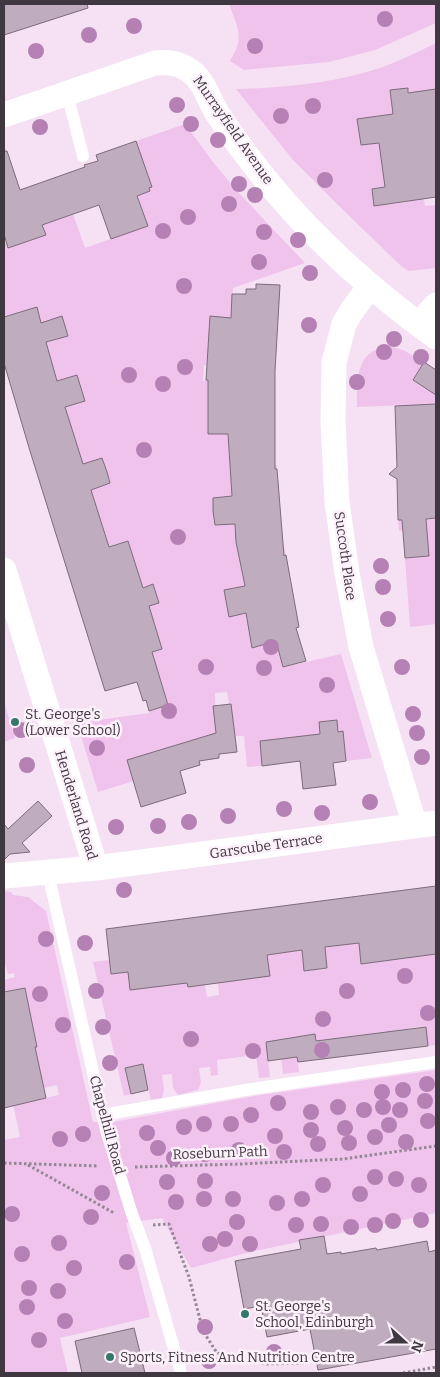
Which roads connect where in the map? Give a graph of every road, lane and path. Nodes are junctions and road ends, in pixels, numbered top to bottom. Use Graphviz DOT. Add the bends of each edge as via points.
graph roads {
  1 [pos="67,93"];
  2 [pos="4,115"];
  3 [pos="83,156"];
  4 [pos="370,286"];
  5 [pos="436,305"];
  6 [pos="428,330"];
  7 [pos="4,570"];
  8 [pos="426,824"];
  9 [pos="96,868"];
  10 [pos="48,873"];
  11 [pos="4,876"];
  12 [pos="436,1062"];
  13 [pos="102,1115"];
  14 [pos="436,1146"];
  15 [pos="4,1163"];
  16 [pos="27,1165"];
  17 [pos="102,1166"];
  18 [pos="130,1166"];
  19 [pos="117,1215"];
  20 [pos="153,1224"];
  21 [pos="306,1363"];
  22 [pos="436,1367"];
  23 [pos="181,1373"];
  24 [pos="403,1373"];
  1 -- 2 [label="street, Murrayfield Avenue"];
  1 -- 3 [label="lane"];
  1 -- 4 [label="street, Murrayfield Avenue" via="155,63 174,63 187,68 198,78 217,113 266,181"];
  4 -- 6 [label="street, Murrayfield Avenue"];
  4 -- 8 [label="street, Succoth Place" via="344,324 334,362 337,502 361,647"];
  5 -- 6 [label="street"];
  7 -- 9 [label="street, Henderland Road"];
  8 -- 9 [label="street, Garscube Terrace"];
  9 -- 10 [label="street, Garscube Terrace"];
  10 -- 11 [label="street, Garscube Terrace"];
  10 -- 13 [label="lane, Chapelhill Road"];
  12 -- 13 [label="lane"];
  13 -- 23 [label="lane, Chapelhill Road"];
  14 -- 18 [label="path, Roseburn Path" via="343,1159"];
  15 -- 16 [label="path"];
  16 -- 17 [label="path"];
  16 -- 19 [label="path"];
  20 -- 21 [label="path" via="169,1224 189,1277 203,1331 217,1352 266,1364"];
  22 -- 24 [label="path"];
}
